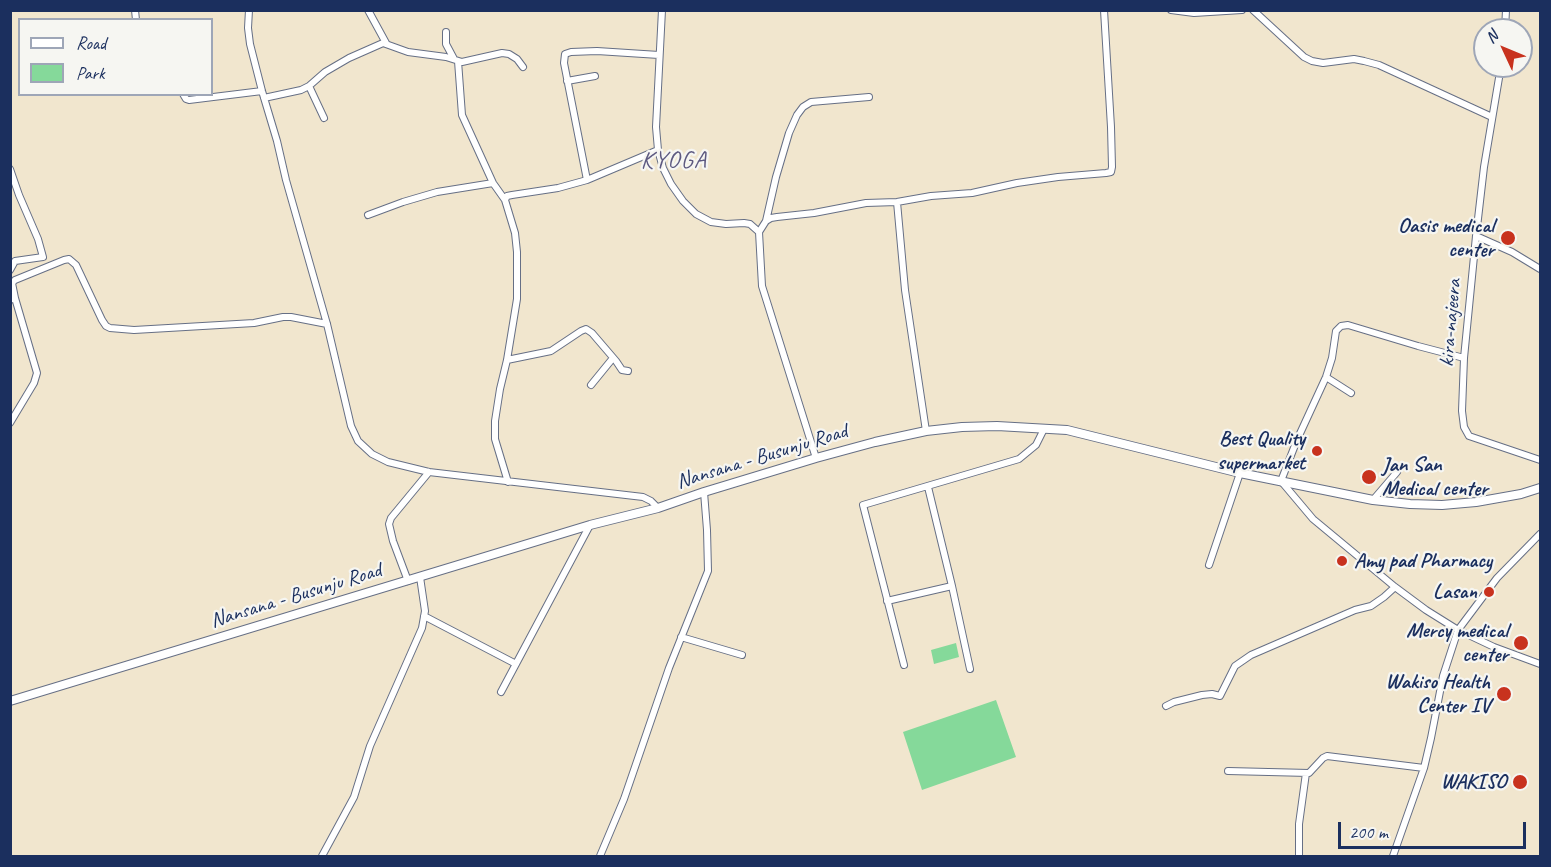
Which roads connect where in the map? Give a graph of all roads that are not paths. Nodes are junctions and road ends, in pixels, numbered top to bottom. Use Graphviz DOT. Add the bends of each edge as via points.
graph roads {
  1 [pos="249,10"];
  2 [pos="368,10"];
  3 [pos="662,10"];
  4 [pos="1104,10"];
  5 [pos="1171,10"];
  6 [pos="1242,10"];
  7 [pos="1253,10"];
  8 [pos="446,32"];
  9 [pos="386,43"];
  10 [pos="659,55"];
  11 [pos="456,60"];
  12 [pos="523,67"];
  13 [pos="595,76"];
  14 [pos="1499,78"];
  15 [pos="567,81"];
  16 [pos="309,86"];
  17 [pos="263,95"];
  18 [pos="184,96"];
  19 [pos="869,97"];
  20 [pos="1492,117"];
  21 [pos="324,118"];
  22 [pos="658,150"];
  23 [pos="10,169"];
  24 [pos="587,180"];
  25 [pos="493,183"];
  26 [pos="505,200"];
  27 [pos="897,202"];
  28 [pos="368,215"];
  29 [pos="766,221"];
  30 [pos="759,232"];
  31 [pos="1476,236"];
  32 [pos="1540,269"];
  33 [pos="10,271"];
  34 [pos="12,282"];
  35 [pos="13,299"];
  36 [pos="327,324"];
  37 [pos="1464,357"];
  38 [pos="613,358"];
  39 [pos="507,360"];
  40 [pos="628,371"];
  41 [pos="1326,377"];
  42 [pos="591,385"];
  43 [pos="1351,393"];
  44 [pos="10,423"];
  45 [pos="1044,429"];
  46 [pos="926,431"];
  47 [pos="816,458"];
  48 [pos="1540,460"];
  49 [pos="429,472"];
  50 [pos="1397,472"];
  51 [pos="1240,473"];
  52 [pos="508,482"];
  53 [pos="1281,482"];
  54 [pos="928,487"];
  55 [pos="1540,488"];
  56 [pos="704,492"];
  57 [pos="1373,500"];
  58 [pos="658,508"];
  59 [pos="590,525"];
  60 [pos="1540,534"];
  61 [pos="1209,565"];
  62 [pos="420,577"];
  63 [pos="408,581"];
  64 [pos="952,586"];
  65 [pos="1395,587"];
  66 [pos="887,602"];
  67 [pos="424,616"];
  68 [pos="1458,630"];
  69 [pos="681,637"];
  70 [pos="742,655"];
  71 [pos="516,664"];
  72 [pos="1540,664"];
  73 [pos="904,665"];
  74 [pos="970,669"];
  75 [pos="501,692"];
  76 [pos="10,701"];
  77 [pos="1166,706"];
  78 [pos="1424,768"];
  79 [pos="1228,771"];
  80 [pos="1306,773"];
  81 [pos="322,856"];
  82 [pos="600,856"];
  83 [pos="1299,856"];
  84 [pos="1393,856"];
  1 -- 17 [label="street" via="250,44"];
  2 -- 9 [label="street"];
  3 -- 10 [label="street"];
  4 -- 27 [label="street" via="1111,172"];
  5 -- 6 [label="street"];
  7 -- 20 [label="street" via="1312,61 1354,59 1371,63"];
  8 -- 11 [label="street" via="446,44"];
  9 -- 11 [label="street" via="408,52"];
  9 -- 16 [label="street" via="349,58"];
  10 -- 15 [label="street" via="571,52 564,57"];
  10 -- 22 [label="street"];
  11 -- 12 [label="street" via="467,62 502,53 517,59"];
  11 -- 25 [label="street" via="462,115"];
  13 -- 15 [label="street"];
  14 -- 20 [label="street, kira-najeera"];
  15 -- 24 [label="street"];
  16 -- 17 [label="street"];
  16 -- 21 [label="street"];
  17 -- 18 [label="street" via="189,100"];
  17 -- 36 [label="street"];
  19 -- 29 [label="street" via="811,102 803,107 789,133"];
  20 -- 31 [label="street, kira-najeera"];
  22 -- 24 [label="street"];
  22 -- 30 [label="street" via="671,184 696,214 711,222 750,224"];
  23 -- 33 [label="street" via="43,257 15,261"];
  24 -- 26 [label="street" via="507,196"];
  25 -- 26 [label="street"];
  25 -- 28 [label="street" via="437,192"];
  26 -- 39 [label="street" via="515,233 517,275"];
  27 -- 29 [label="street" via="866,203"];
  27 -- 46 [label="street" via="905,290"];
  29 -- 30 [label="street"];
  30 -- 47 [label="street" via="762,286"];
  31 -- 32 [label="street"];
  31 -- 37 [label="street, kira-najeera"];
  33 -- 34 [label="street"];
  34 -- 35 [label="street"];
  34 -- 36 [label="street" via="69,259 110,328 254,323 284,317"];
  35 -- 44 [label="street" via="37,373"];
  36 -- 49 [label="street" via="358,441 388,462"];
  37 -- 41 [label="street" via="1341,326 1336,331"];
  37 -- 48 [label="street, kira-najeera" via="1462,411 1469,436"];
  38 -- 39 [label="street" via="586,329 551,351"];
  38 -- 40 [label="street" via="622,370"];
  38 -- 42 [label="street"];
  39 -- 52 [label="street" via="495,439"];
  41 -- 43 [label="street"];
  41 -- 53 [label="street"];
  45 -- 46 [label="main road, Nansana - Busunju Road" via="997,426"];
  45 -- 51 [label="main road, Nansana - Busunju Road" via="1067,430"];
  45 -- 54 [label="street" via="1035,445 1019,459"];
  46 -- 47 [label="main road, Nansana - Busunju Road"];
  47 -- 56 [label="main road, Nansana - Busunju Road"];
  49 -- 52 [label="street"];
  49 -- 63 [label="street" via="389,524"];
  50 -- 57 [label="street"];
  51 -- 53 [label="main road, Nansana - Busunju Road"];
  51 -- 61 [label="street"];
  52 -- 58 [label="street" via="642,497"];
  53 -- 57 [label="main road, Nansana - Busunju Road"];
  53 -- 65 [label="street" via="1313,519"];
  54 -- 64 [label="street"];
  54 -- 66 [label="street" via="863,506"];
  55 -- 57 [label="main road, Nansana - Busunju Road" via="1442,505"];
  56 -- 58 [label="main road, Nansana - Busunju Road"];
  56 -- 69 [label="street" via="708,571"];
  58 -- 59 [label="main road, Nansana - Busunju Road"];
  59 -- 62 [label="main road, Nansana - Busunju Road"];
  59 -- 71 [label="street"];
  60 -- 68 [label="street" via="1497,578"];
  62 -- 63 [label="main road, Nansana - Busunju Road"];
  62 -- 67 [label="street"];
  63 -- 76 [label="main road, Nansana - Busunju Road"];
  64 -- 66 [label="street"];
  64 -- 74 [label="street"];
  65 -- 68 [label="street"];
  65 -- 77 [label="street" via="1371,606 1251,655 1235,666 1220,696 1202,695"];
  66 -- 73 [label="street"];
  67 -- 71 [label="street"];
  67 -- 81 [label="street" via="370,746 354,797"];
  68 -- 72 [label="street"];
  68 -- 78 [label="street" via="1443,676"];
  69 -- 70 [label="street"];
  69 -- 82 [label="street"];
  71 -- 75 [label="street"];
  78 -- 80 [label="street" via="1327,756"];
  78 -- 84 [label="street"];
  79 -- 80 [label="street"];
  80 -- 83 [label="street"];
}
